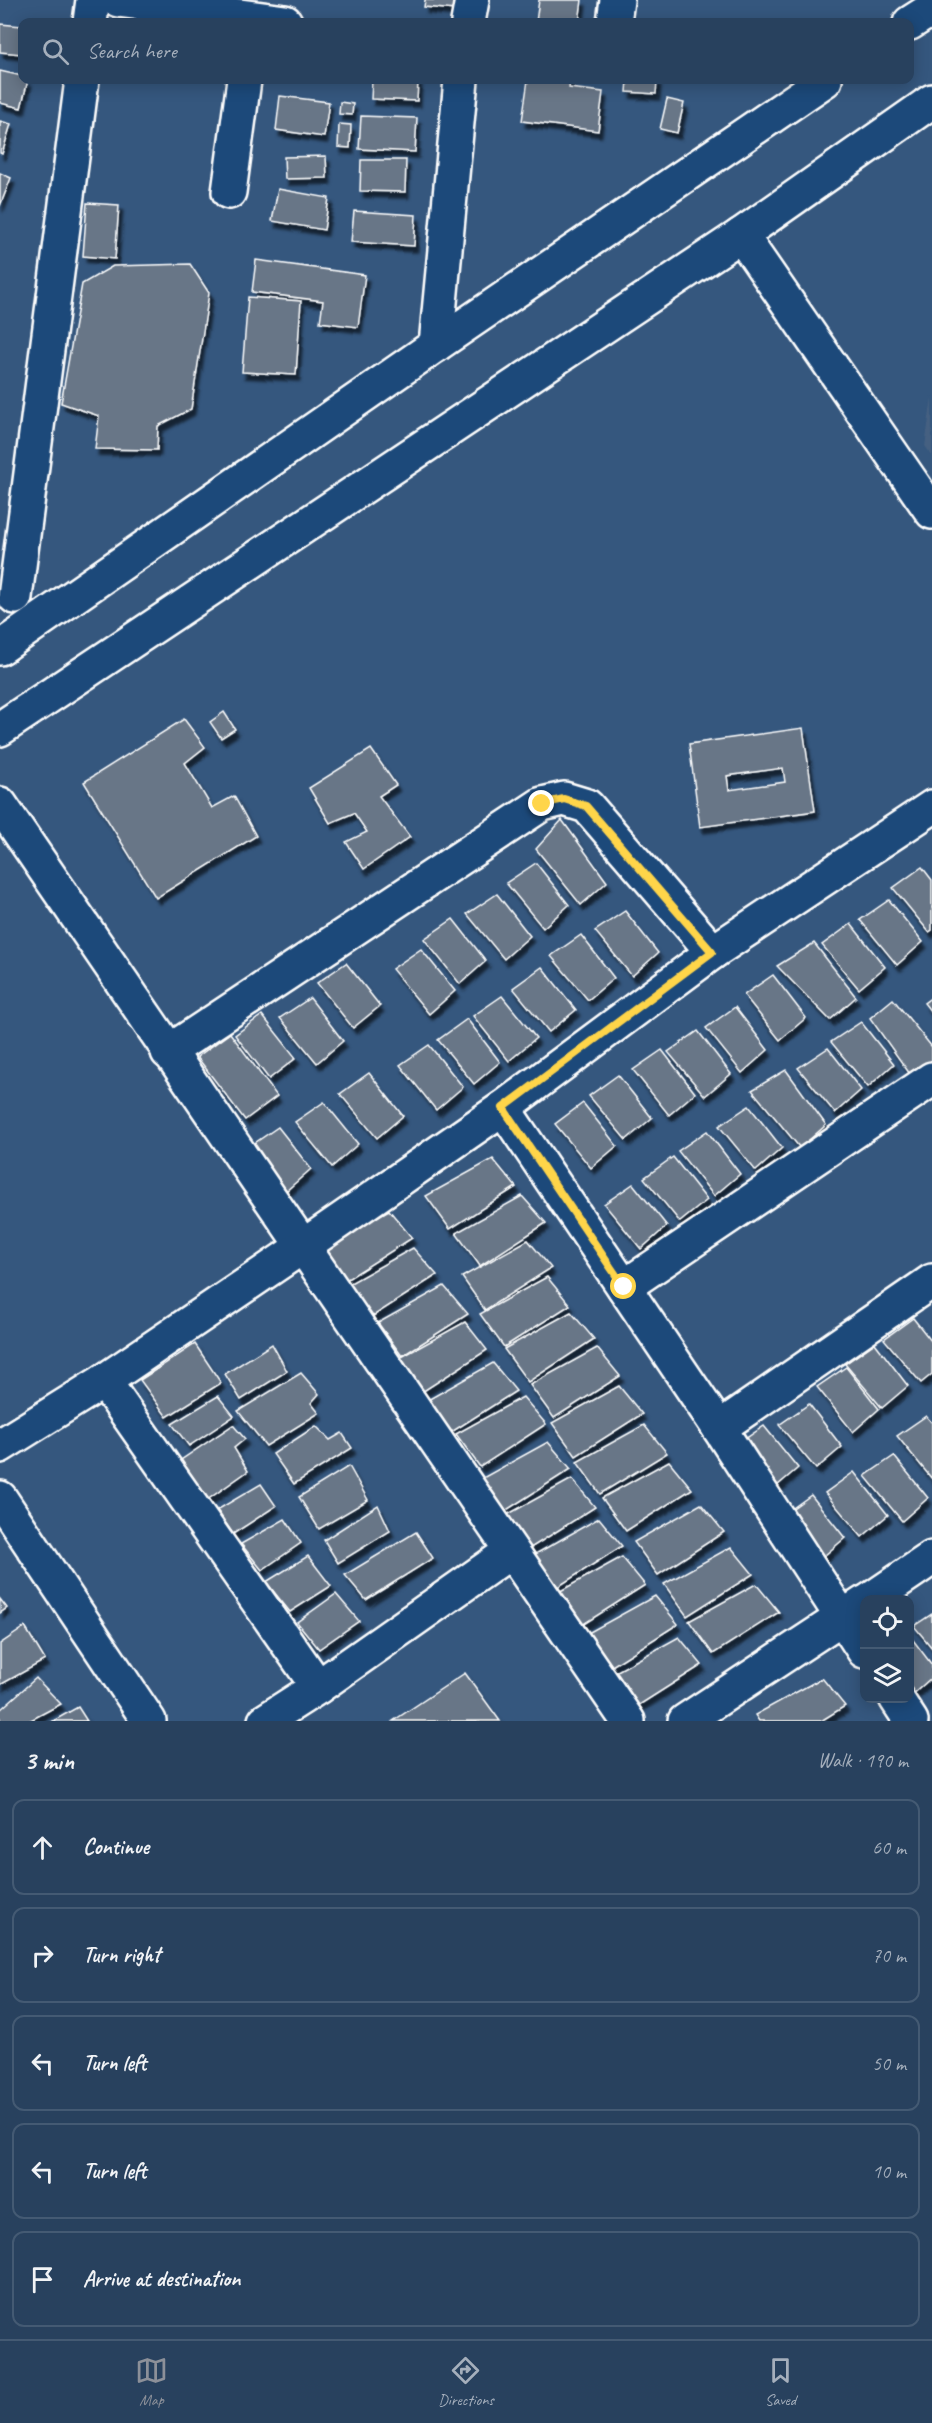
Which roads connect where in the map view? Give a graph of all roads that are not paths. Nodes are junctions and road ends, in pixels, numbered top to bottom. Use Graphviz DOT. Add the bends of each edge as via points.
graph roads {
  1 [pos="93,0"];
  2 [pos="118,0"];
  3 [pos="472,0"];
  4 [pos="617,0"];
  5 [pos="932,9"];
  6 [pos="91,18"];
  7 [pos="239,18"];
  8 [pos="469,18"];
  9 [pos="615,18"];
  10 [pos="914,20"];
  11 [pos="81,84"];
  12 [pos="243,84"];
  13 [pos="461,84"];
  14 [pos="819,84"];
  15 [pos="932,101"];
  16 [pos="229,192"];
  17 [pos="741,235"];
  18 [pos="436,345"];
  19 [pos="932,512"];
  20 [pos="8,596"];
  21 [pos="64,603"];
  22 [pos="0,648"];
  23 [pos="0,729"];
  24 [pos="0,804"];
  25 [pos="932,807"];
  26 [pos="712,952"];
  27 [pos="168,1052"];
  28 [pos="932,1079"];
  29 [pos="503,1108"];
  30 [pos="302,1247"];
  31 [pos="932,1281"];
  32 [pos="624,1287"];
  33 [pos="104,1381"];
  34 [pos="719,1428"];
  35 [pos="0,1446"];
  36 [pos="0,1498"];
  37 [pos="510,1552"];
  38 [pos="932,1558"];
  39 [pos="876,1595"];
  40 [pos="854,1610"];
  41 [pos="864,1649"];
  42 [pos="318,1687"];
  43 [pos="899,1703"];
  44 [pos="149,1721"];
  45 [pos="265,1721"];
  46 [pos="628,1721"];
  47 [pos="685,1721"];
  48 [pos="911,1721"];
  1 -- 6 [label="street"];
  2 -- 7 [label="street"];
  3 -- 8 [label="street"];
  4 -- 9 [label="street"];
  5 -- 10 [label="street"];
  11 -- 20 [label="street"];
  12 -- 16 [label="street"];
  13 -- 18 [label="street"];
  14 -- 18 [label="street"];
  15 -- 17 [label="street"];
  17 -- 19 [label="street"];
  17 -- 23 [label="street"];
  18 -- 21 [label="street"];
  20 -- 21 [label="street"];
  21 -- 22 [label="street"];
  24 -- 27 [label="street"];
  25 -- 26 [label="street"];
  26 -- 27 [label="street" via="586,806 564,799 542,804"];
  26 -- 29 [label="street"];
  27 -- 30 [label="street"];
  28 -- 32 [label="street"];
  29 -- 30 [label="street"];
  29 -- 32 [label="street"];
  30 -- 33 [label="street"];
  30 -- 37 [label="street"];
  31 -- 34 [label="street"];
  32 -- 34 [label="street"];
  33 -- 35 [label="street"];
  33 -- 42 [label="street"];
  34 -- 40 [label="street"];
  36 -- 44 [label="street"];
  37 -- 42 [label="street"];
  37 -- 46 [label="street"];
  38 -- 39 [label="street"];
  40 -- 41 [label="street"];
  40 -- 47 [label="street"];
  42 -- 45 [label="street"];
  43 -- 48 [label="street"];
}
